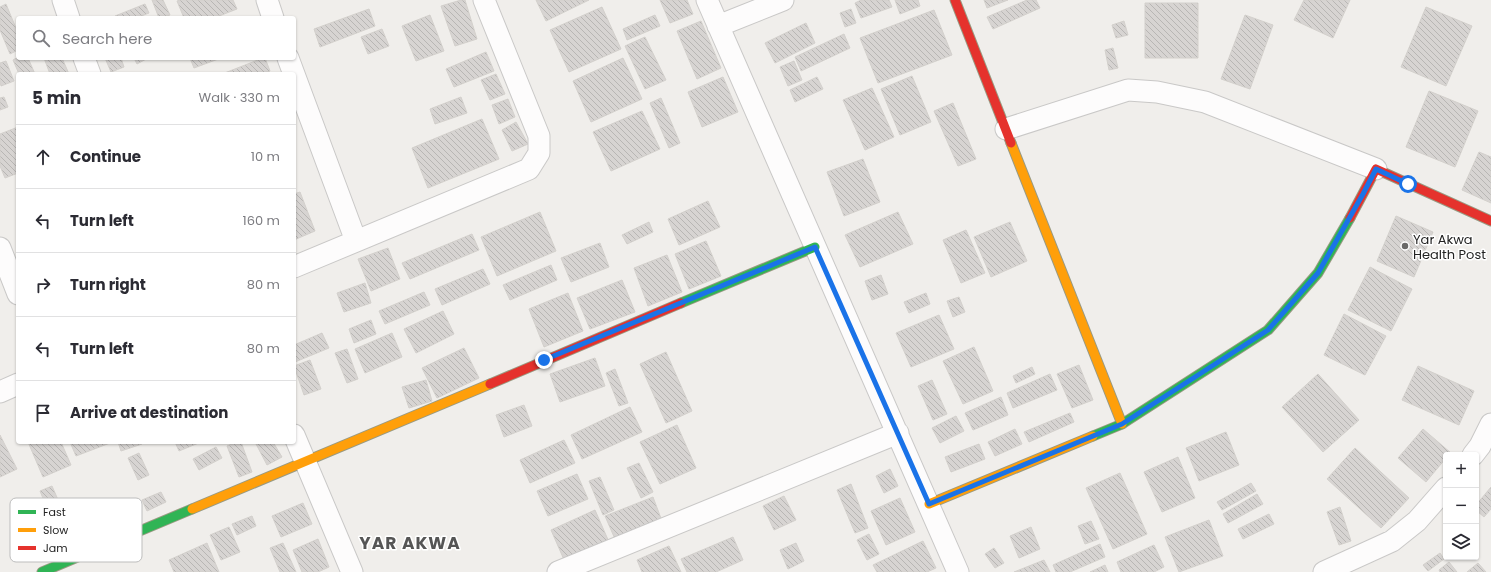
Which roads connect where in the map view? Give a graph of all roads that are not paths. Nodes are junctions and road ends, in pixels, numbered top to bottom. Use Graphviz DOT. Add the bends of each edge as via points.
graph roads {
  1 [pos="63,0"];
  2 [pos="267,0"];
  3 [pos="484,0"];
  4 [pos="707,0"];
  5 [pos="783,0"];
  6 [pos="956,0"];
  7 [pos="69,16"];
  8 [pos="272,16"];
  9 [pos="718,26"];
  10 [pos="85,60"];
  11 [pos="289,60"];
  12 [pos="89,72"];
  13 [pos="293,72"];
  14 [pos="296,80"];
  15 [pos="1006,129"];
  16 [pos="1376,169"];
  17 [pos="1491,221"];
  18 [pos="356,241"];
  19 [pos="815,247"];
  20 [pos="0,248"];
  21 [pos="296,266"];
  22 [pos="16,289"];
  23 [pos="16,385"];
  24 [pos="0,392"];
  25 [pos="1122,424"];
  26 [pos="1491,424"];
  27 [pos="898,433"];
  28 [pos="296,440"];
  29 [pos="1481,451"];
  30 [pos="305,462"];
  31 [pos="1443,491"];
  32 [pos="929,504"];
  33 [pos="142,530"];
  34 [pos="66,562"];
  35 [pos="42,572"];
  36 [pos="352,572"];
  37 [pos="558,572"];
  38 [pos="958,572"];
  39 [pos="1324,572"];
  1 -- 7 [label="street"];
  2 -- 8 [label="street"];
  3 -- 18 [label="street" via="539,136 539,153 529,169"];
  4 -- 9 [label="street"];
  5 -- 9 [label="street"];
  6 -- 15 [label="street"];
  9 -- 19 [label="street"];
  10 -- 12 [label="street"];
  11 -- 13 [label="street"];
  14 -- 18 [label="street"];
  15 -- 16 [label="street" via="1128,90 1157,92 1205,102"];
  15 -- 25 [label="street"];
  16 -- 17 [label="street"];
  16 -- 25 [label="street" via="1318,273 1268,330"];
  18 -- 21 [label="street"];
  19 -- 27 [label="street"];
  19 -- 30 [label="street"];
  20 -- 22 [label="street"];
  23 -- 24 [label="street"];
  25 -- 32 [label="street"];
  26 -- 29 [label="street"];
  27 -- 32 [label="street"];
  27 -- 37 [label="street"];
  28 -- 30 [label="street"];
  30 -- 33 [label="street"];
  30 -- 36 [label="street"];
  31 -- 39 [label="street" via="1417,521 1392,540"];
  32 -- 38 [label="street"];
  34 -- 35 [label="street"];
}
